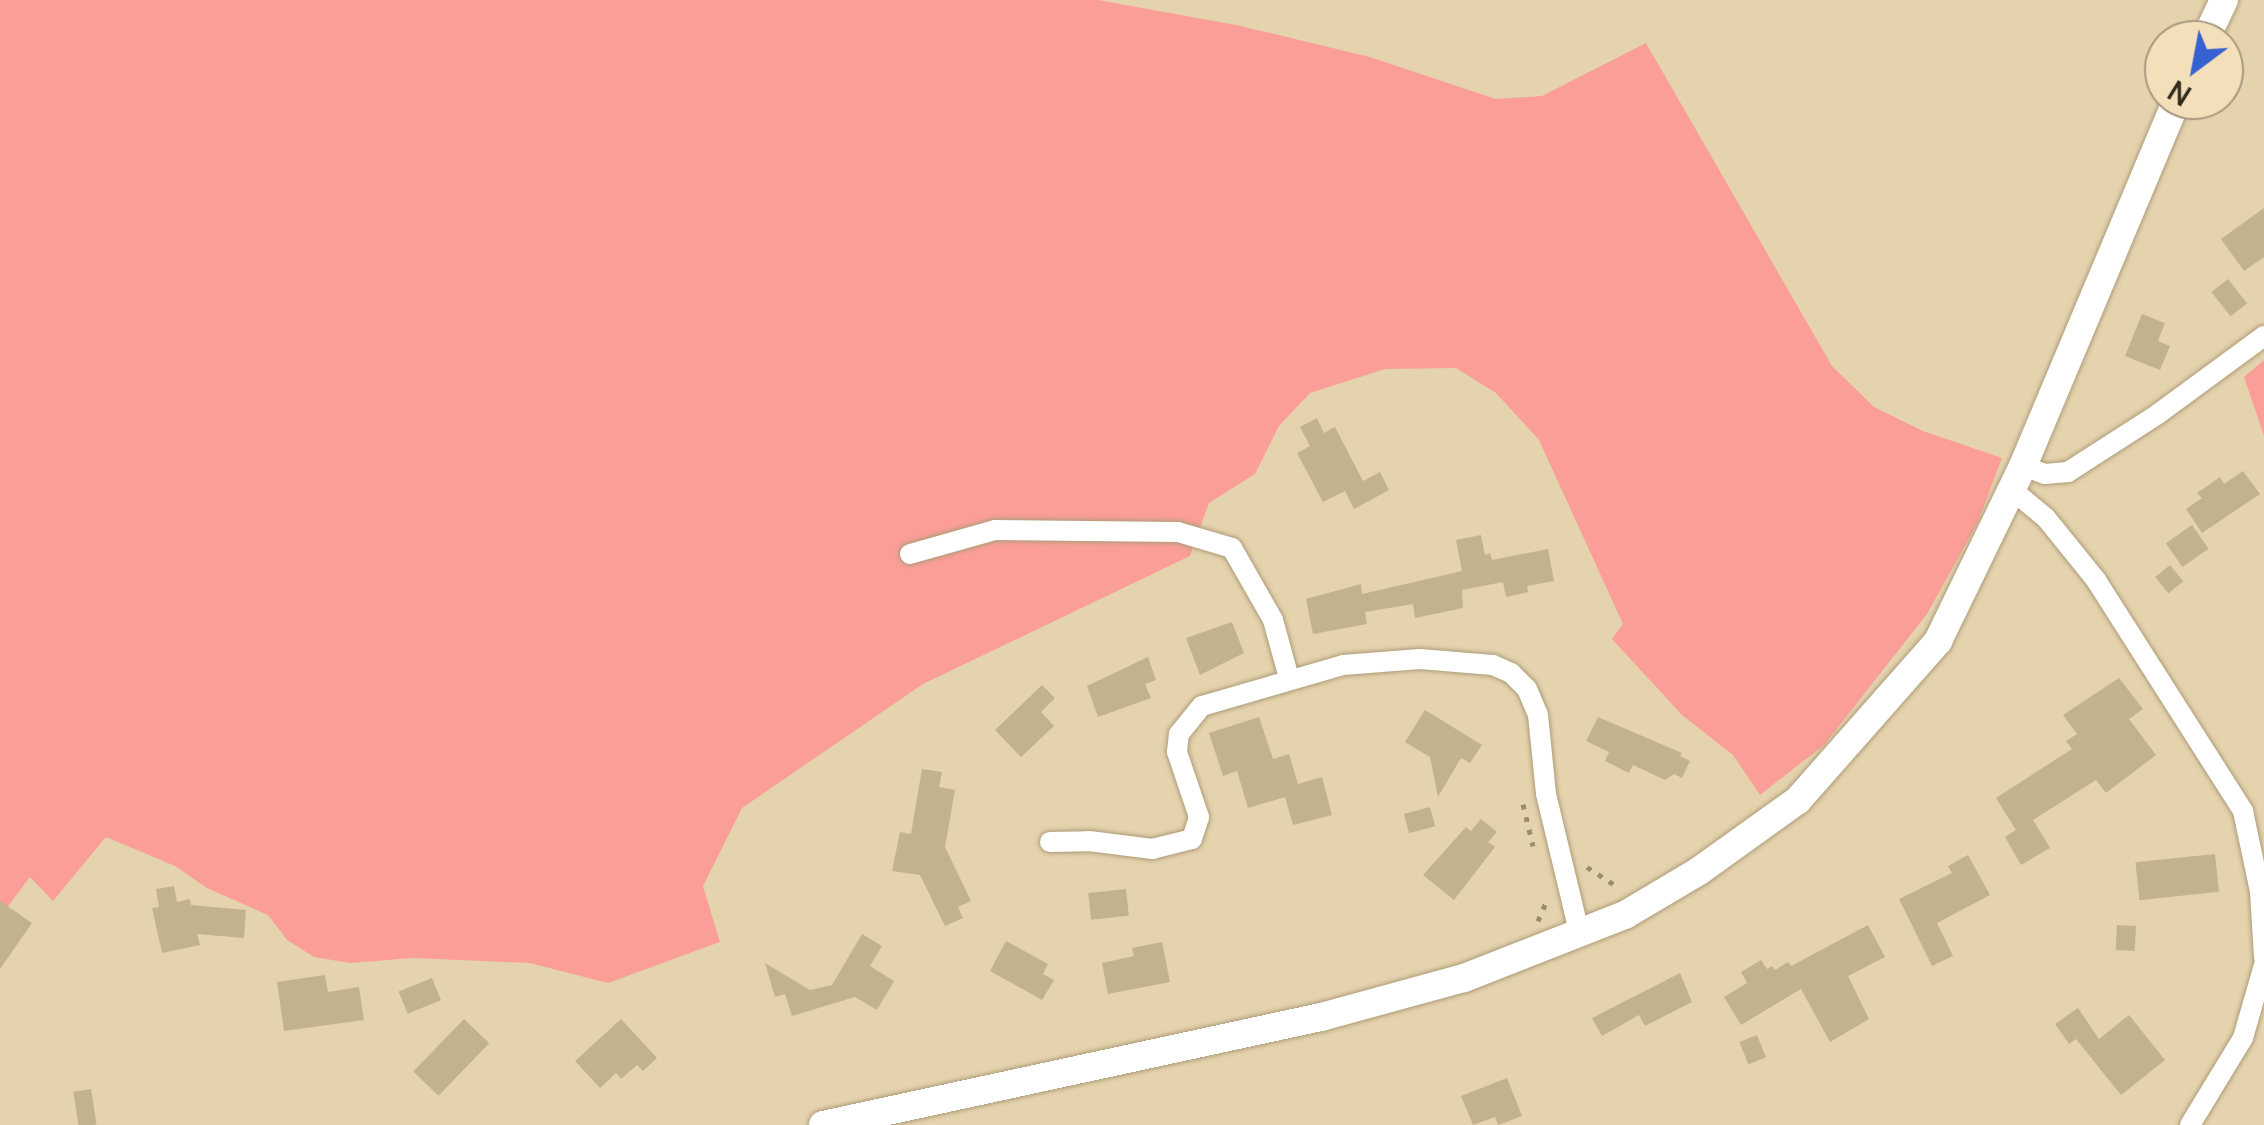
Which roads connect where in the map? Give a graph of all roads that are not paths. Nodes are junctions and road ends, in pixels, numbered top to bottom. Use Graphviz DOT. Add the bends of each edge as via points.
graph roads {
  1 [pos="2168,120"];
  2 [pos="2264,336"];
  3 [pos="2017,478"];
  4 [pos="910,554"];
  5 [pos="1290,678"];
  6 [pos="1050,842"];
  7 [pos="1580,936"];
  8 [pos="2264,961"];
  9 [pos="823,1125"];
  10 [pos="2190,1125"];
  1 -- 3 [label="main road"];
  2 -- 3 [label="street" via="2068,472"];
  3 -- 7 [label="main road" via="1938,641 1798,800 1656,898"];
  3 -- 8 [label="street" via="2096,580 2243,811 2260,892"];
  4 -- 5 [label="street" via="995,530 1178,532 1232,548 1274,620"];
  5 -- 6 [label="street" via="1202,706 1188,718 1178,752 1199,816 1192,840 1152,849"];
  5 -- 7 [label="street" via="1343,665 1420,659 1493,664 1511,673 1538,715 1546,794"];
  7 -- 9 [label="main road" via="1464,978 1320,1016"];
  8 -- 10 [label="street" via="2243,1038"];
}
